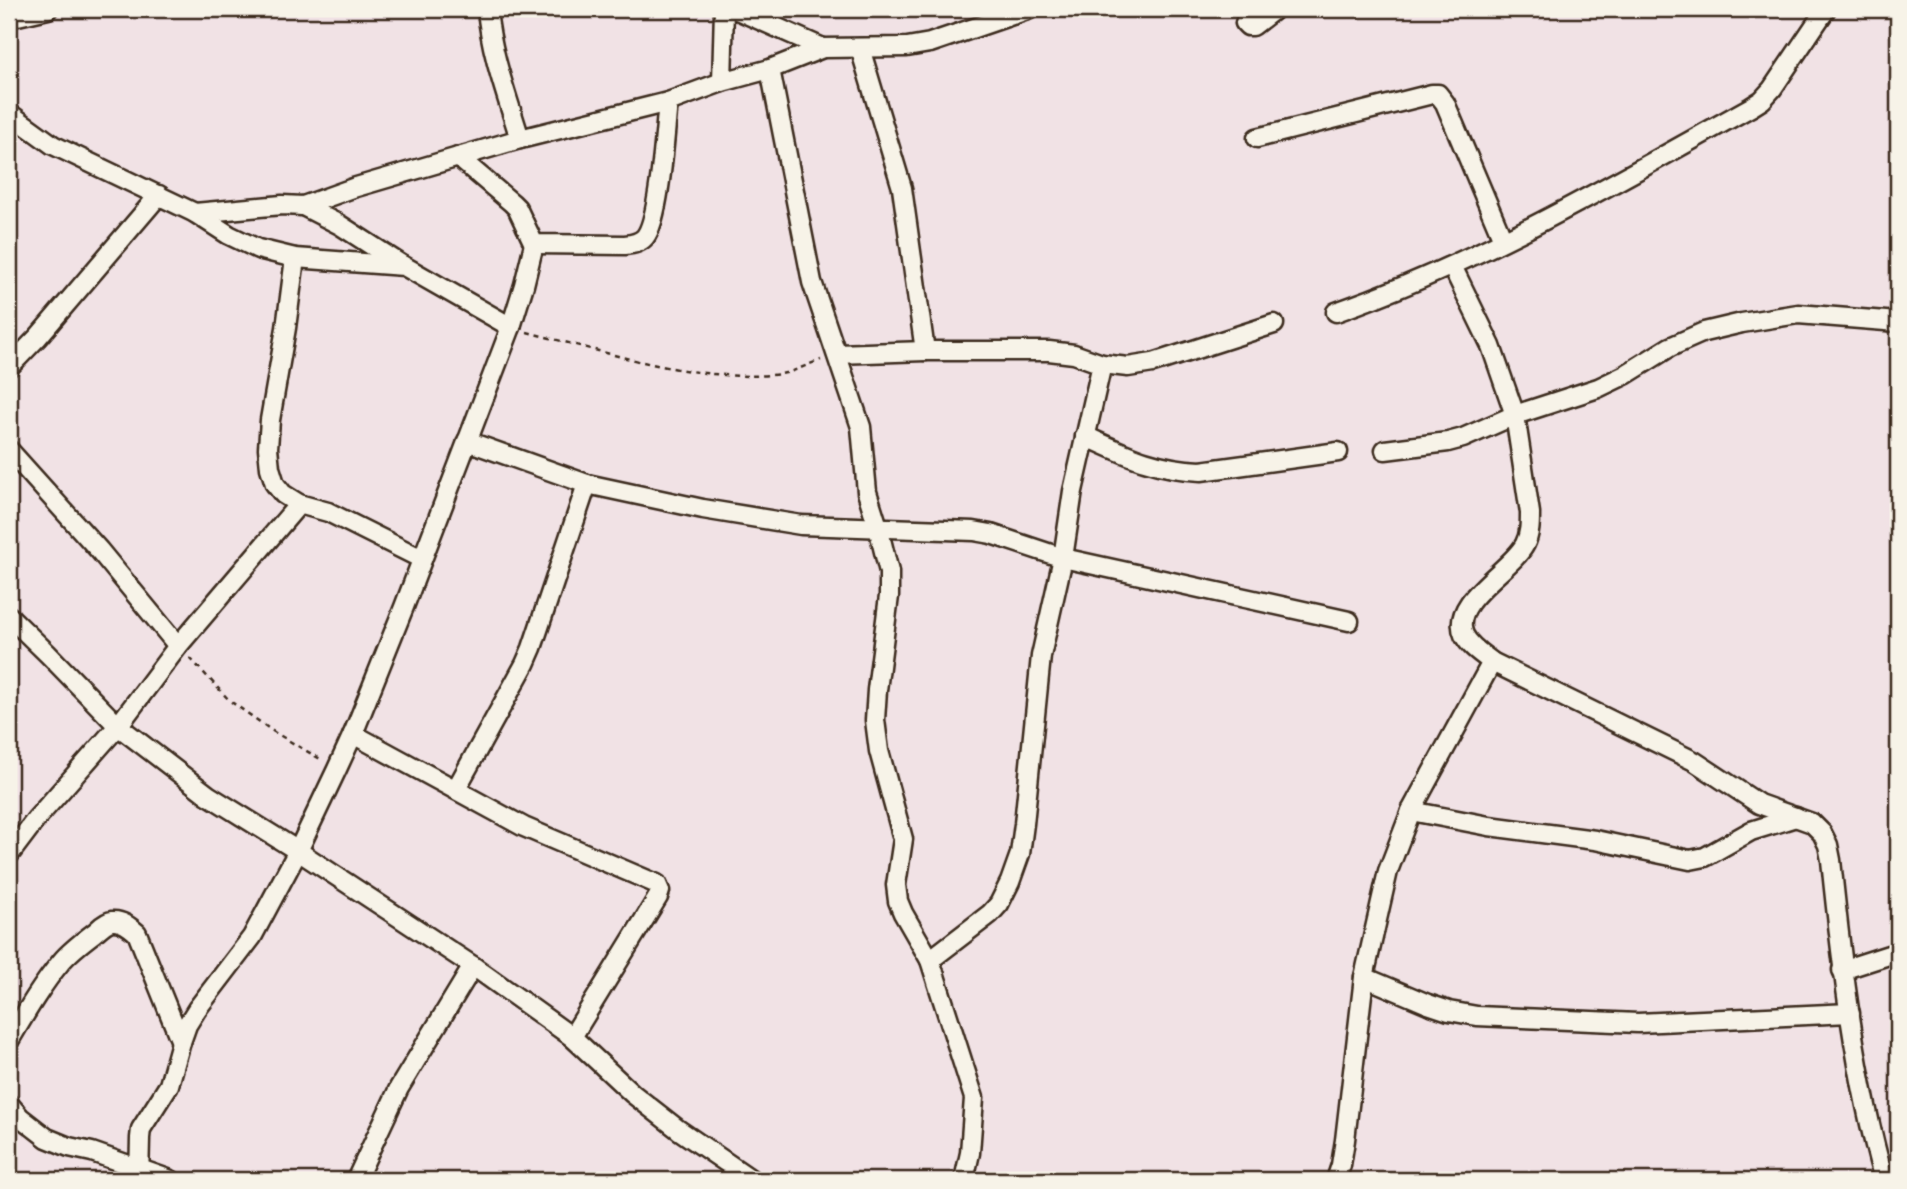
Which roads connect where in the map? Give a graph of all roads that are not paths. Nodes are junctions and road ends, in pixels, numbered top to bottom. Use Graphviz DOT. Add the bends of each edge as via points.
graph roads {
  1 [pos="48,9"];
  2 [pos="487,9"];
  3 [pos="724,9"];
  4 [pos="735,9"];
  5 [pos="1030,9"];
  6 [pos="1250,9"];
  7 [pos="1275,9"];
  8 [pos="1826,9"];
  9 [pos="9,18"];
  10 [pos="823,48"];
  11 [pos="860,48"];
  12 [pos="770,69"];
  13 [pos="722,82"];
  14 [pos="668,102"];
  15 [pos="9,113"];
  16 [pos="1257,138"];
  17 [pos="520,139"];
  18 [pos="458,157"];
  19 [pos="159,195"];
  20 [pos="303,206"];
  21 [pos="195,213"];
  22 [pos="1503,240"];
  23 [pos="534,244"];
  24 [pos="295,258"];
  25 [pos="404,266"];
  26 [pos="1452,266"];
  27 [pos="1336,312"];
  28 [pos="1898,322"];
  29 [pos="1274,324"];
  30 [pos="510,327"];
  31 [pos="925,351"];
  32 [pos="837,354"];
  33 [pos="1102,364"];
  34 [pos="9,367"];
  35 [pos="1515,415"];
  36 [pos="1086,436"];
  37 [pos="467,441"];
  38 [pos="9,450"];
  39 [pos="1385,450"];
  40 [pos="1338,452"];
  41 [pos="587,485"];
  42 [pos="299,504"];
  43 [pos="878,527"];
  44 [pos="1063,558"];
  45 [pos="422,559"];
  46 [pos="9,616"];
  47 [pos="1349,621"];
  48 [pos="178,646"];
  49 [pos="1492,662"];
  50 [pos="118,726"];
  51 [pos="353,734"];
  52 [pos="456,789"];
  53 [pos="1411,811"];
  54 [pos="1796,817"];
  55 [pos="298,851"];
  56 [pos="9,855"];
  57 [pos="1898,952"];
  58 [pos="930,960"];
  59 [pos="473,966"];
  60 [pos="1842,970"];
  61 [pos="1364,977"];
  62 [pos="1850,1013"];
  63 [pos="572,1037"];
  64 [pos="9,1041"];
  65 [pos="181,1042"];
  66 [pos="9,1104"];
  67 [pos="139,1175"];
  68 [pos="171,1180"];
  69 [pos="356,1180"];
  70 [pos="752,1180"];
  71 [pos="964,1180"];
  72 [pos="1336,1180"];
  73 [pos="1884,1180"];
  1 -- 9 [label="street"];
  2 -- 17 [label="street" via="496,64"];
  3 -- 13 [label="street"];
  4 -- 10 [label="street"];
  5 -- 11 [label="street" via="930,43"];
  6 -- 7 [label="street" via="1248,26"];
  8 -- 22 [label="street" via="1762,100"];
  10 -- 11 [label="street"];
  10 -- 12 [label="street"];
  11 -- 31 [label="street" via="902,188"];
  12 -- 13 [label="street"];
  12 -- 32 [label="street" via="812,282"];
  13 -- 14 [label="street"];
  14 -- 17 [label="street"];
  14 -- 23 [label="street" via="657,203 645,237 625,245"];
  15 -- 19 [label="street" via="53,145"];
  16 -- 22 [label="street" via="1438,94"];
  17 -- 18 [label="street"];
  18 -- 20 [label="street"];
  18 -- 23 [label="street" via="512,202"];
  19 -- 21 [label="street"];
  19 -- 34 [label="street"];
  20 -- 21 [label="street"];
  20 -- 25 [label="street"];
  21 -- 24 [label="street" via="246,244"];
  22 -- 26 [label="street"];
  23 -- 30 [label="street"];
  24 -- 25 [label="street"];
  24 -- 42 [label="street" via="268,449 275,484"];
  25 -- 30 [label="street"];
  26 -- 27 [label="street"];
  26 -- 35 [label="street" via="1491,346"];
  28 -- 35 [label="street" via="1798,314 1704,332 1598,388"];
  29 -- 33 [label="street" via="1153,363 1128,367"];
  30 -- 37 [label="street"];
  31 -- 32 [label="street"];
  31 -- 33 [label="street" via="1049,351"];
  32 -- 43 [label="street" via="861,427 867,492"];
  33 -- 36 [label="street"];
  35 -- 39 [label="street" via="1463,438"];
  35 -- 49 [label="street" via="1530,529 1516,558 1494,575 1462,619 1472,646"];
  36 -- 40 [label="street" via="1135,459 1184,470"];
  36 -- 44 [label="street"];
  37 -- 41 [label="street"];
  37 -- 45 [label="street"];
  38 -- 48 [label="street"];
  41 -- 43 [label="street" via="801,525"];
  41 -- 52 [label="street" via="532,648"];
  42 -- 45 [label="street" via="328,512"];
  42 -- 48 [label="street"];
  43 -- 44 [label="street" via="974,531"];
  43 -- 58 [label="street" via="889,572 889,596 874,720 903,839 898,901"];
  44 -- 47 [label="street"];
  44 -- 58 [label="street" via="1039,668 1020,854 999,904"];
  45 -- 51 [label="street"];
  46 -- 50 [label="street"];
  48 -- 50 [label="street"];
  49 -- 53 [label="street"];
  49 -- 54 [label="street" via="1694,761 1759,804"];
  50 -- 55 [label="street" via="208,795"];
  50 -- 56 [label="street"];
  51 -- 52 [label="street"];
  51 -- 55 [label="street"];
  52 -- 63 [label="street" via="524,827 657,884 658,897"];
  53 -- 54 [label="street" via="1690,860 1705,857 1751,831"];
  53 -- 61 [label="street" via="1388,871"];
  54 -- 60 [label="street" via="1812,823 1828,845"];
  55 -- 59 [label="street"];
  55 -- 65 [label="street" via="252,937 197,1009"];
  57 -- 60 [label="street"];
  58 -- 71 [label="street" via="974,1098"];
  59 -- 63 [label="street"];
  59 -- 69 [label="street" via="399,1088"];
  60 -- 62 [label="street"];
  61 -- 62 [label="street" via="1428,1004 1477,1016 1638,1023"];
  61 -- 72 [label="street"];
  62 -- 73 [label="street"];
  63 -- 70 [label="street" via="678,1130"];
  64 -- 65 [label="street" via="62,961 112,921 137,933"];
  65 -- 67 [label="street" via="169,1085 139,1138"];
  66 -- 67 [label="street" via="47,1138 92,1152"];
  67 -- 68 [label="street"];
}
